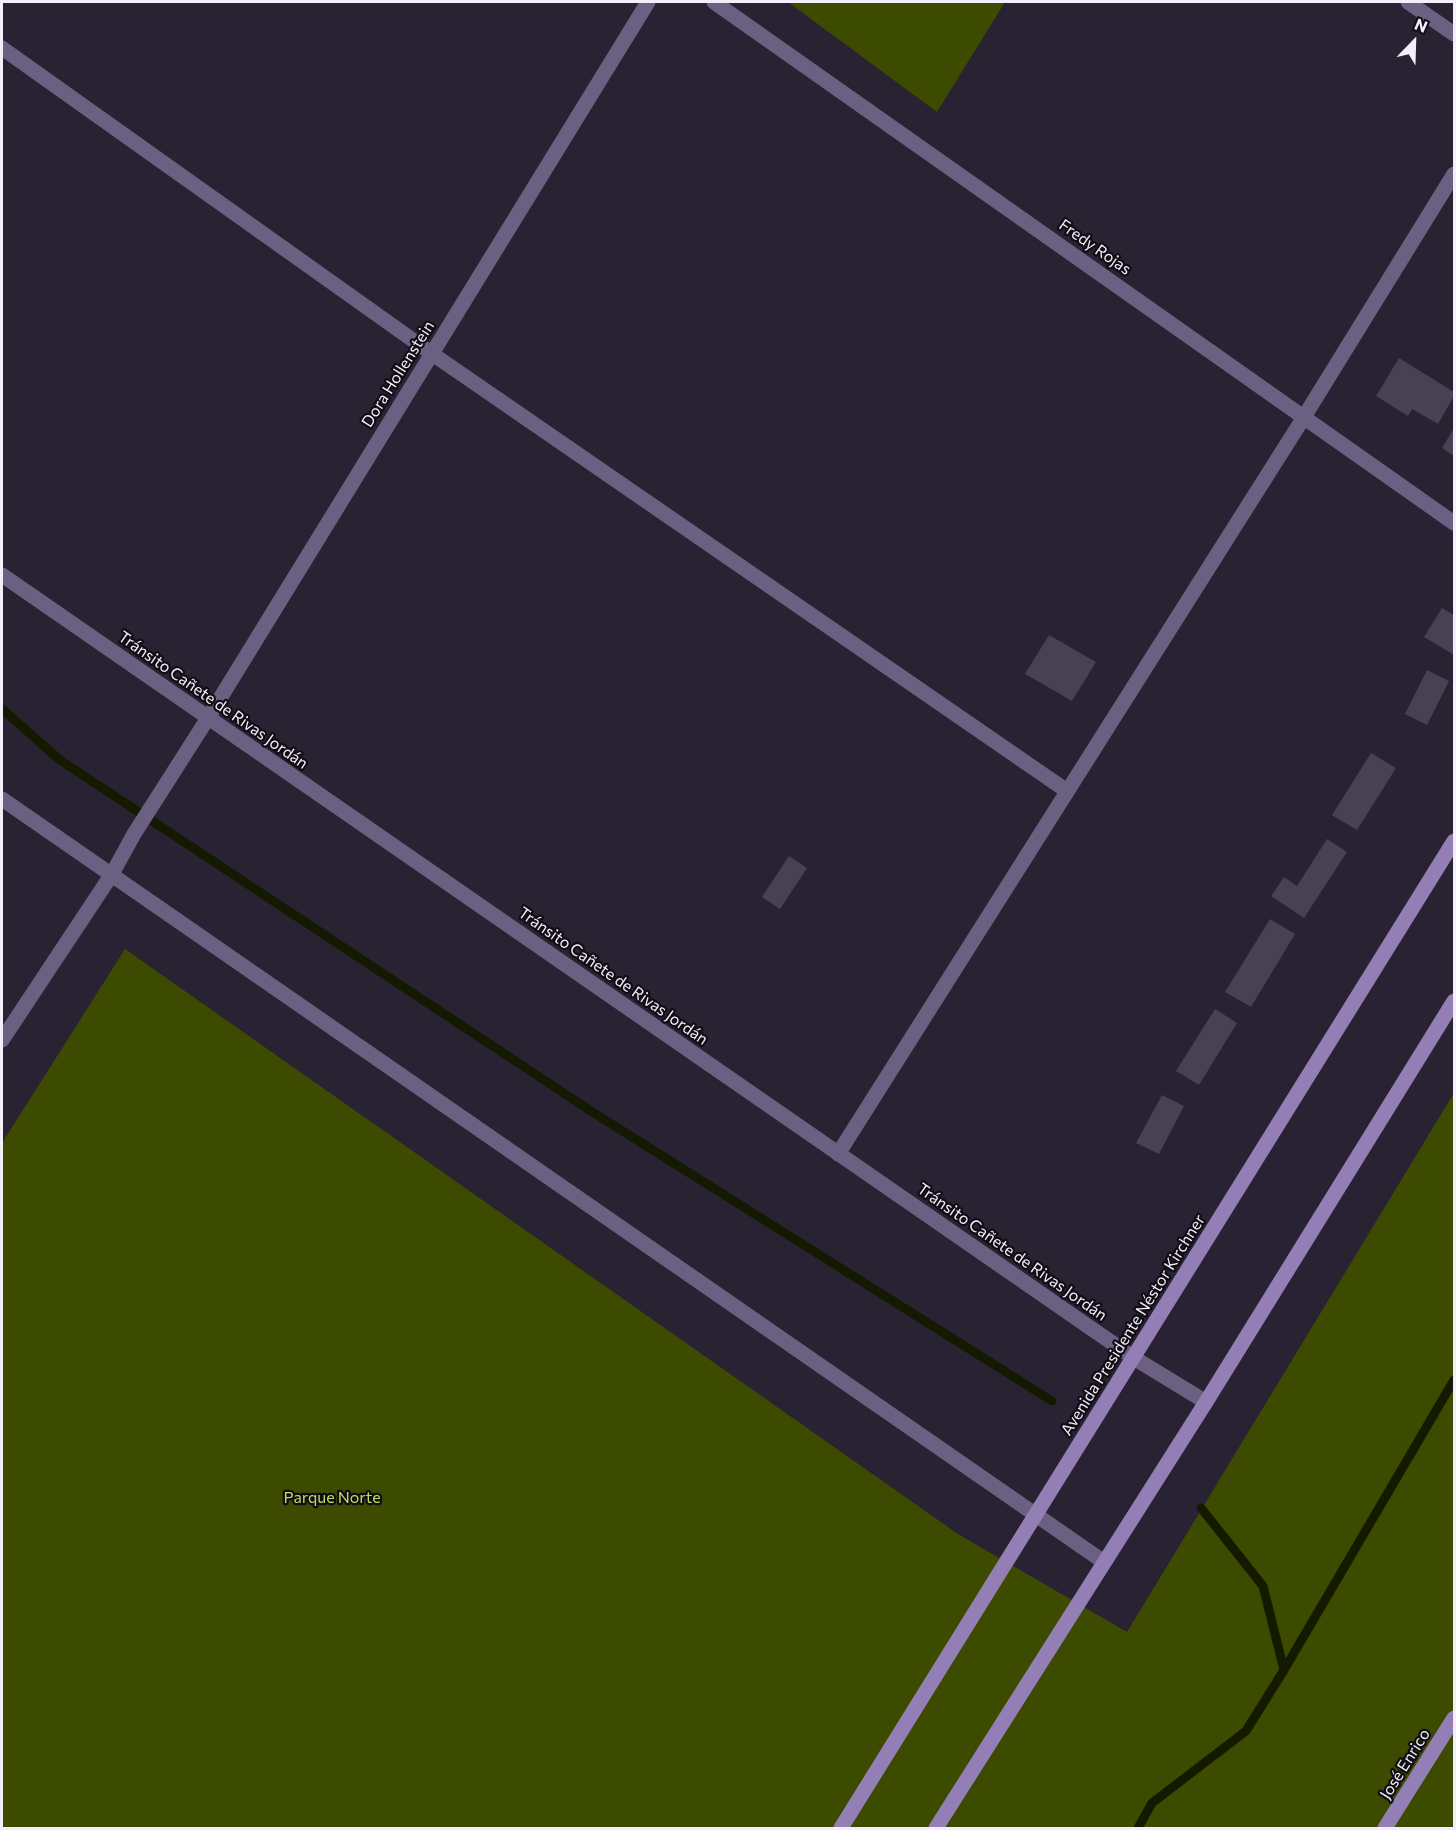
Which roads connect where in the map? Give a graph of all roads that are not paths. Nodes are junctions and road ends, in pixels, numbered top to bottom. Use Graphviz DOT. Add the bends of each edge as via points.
graph roads {
  1 [pos="648,2"];
  2 [pos="714,2"];
  3 [pos="1408,2"];
  4 [pos="1455,34"];
  5 [pos="2,48"];
  6 [pos="1455,174"];
  7 [pos="431,353"];
  8 [pos="1304,417"];
  9 [pos="1455,523"];
  10 [pos="2,575"];
  11 [pos="208,718"];
  12 [pos="1067,791"];
  13 [pos="2,799"];
  14 [pos="1455,841"];
  15 [pos="112,874"];
  16 [pos="1455,1001"];
  17 [pos="2,1040"];
  18 [pos="838,1154"];
  19 [pos="1134,1358"];
  20 [pos="1206,1402"];
  21 [pos="1036,1516"];
  22 [pos="1104,1562"];
  23 [pos="1455,1718"];
  24 [pos="841,1828"];
  25 [pos="936,1828"];
  26 [pos="1385,1828"];
  1 -- 7 [label="street, Dora Hollenstein"];
  2 -- 8 [label="street, Fredy Rojas"];
  3 -- 4 [label="street"];
  5 -- 7 [label="street"];
  6 -- 8 [label="street"];
  7 -- 11 [label="street, Dora Hollenstein"];
  7 -- 12 [label="street"];
  8 -- 9 [label="street, Fredy Rojas"];
  8 -- 12 [label="street"];
  10 -- 11 [label="street, Tránsito Cañete de Rivas Jordán"];
  11 -- 15 [label="street, Dora Hollenstein"];
  11 -- 18 [label="street, Tránsito Cañete de Rivas Jordán"];
  12 -- 18 [label="street"];
  13 -- 15 [label="street"];
  14 -- 19 [label="main road, Avenida Presidente Néstor Kirchner"];
  15 -- 17 [label="street, Dora Hollenstein"];
  15 -- 21 [label="street"];
  16 -- 20 [label="main road"];
  18 -- 19 [label="street, Tránsito Cañete de Rivas Jordán"];
  19 -- 20 [label="street, Tránsito Cañete de Rivas Jordán"];
  19 -- 21 [label="main road, Avenida Presidente Néstor Kirchner"];
  20 -- 22 [label="main road"];
  21 -- 22 [label="street"];
  21 -- 24 [label="main road, Avenida Presidente Néstor Kirchner"];
  22 -- 25 [label="main road"];
  23 -- 26 [label="main road, José Enrico"];
}
